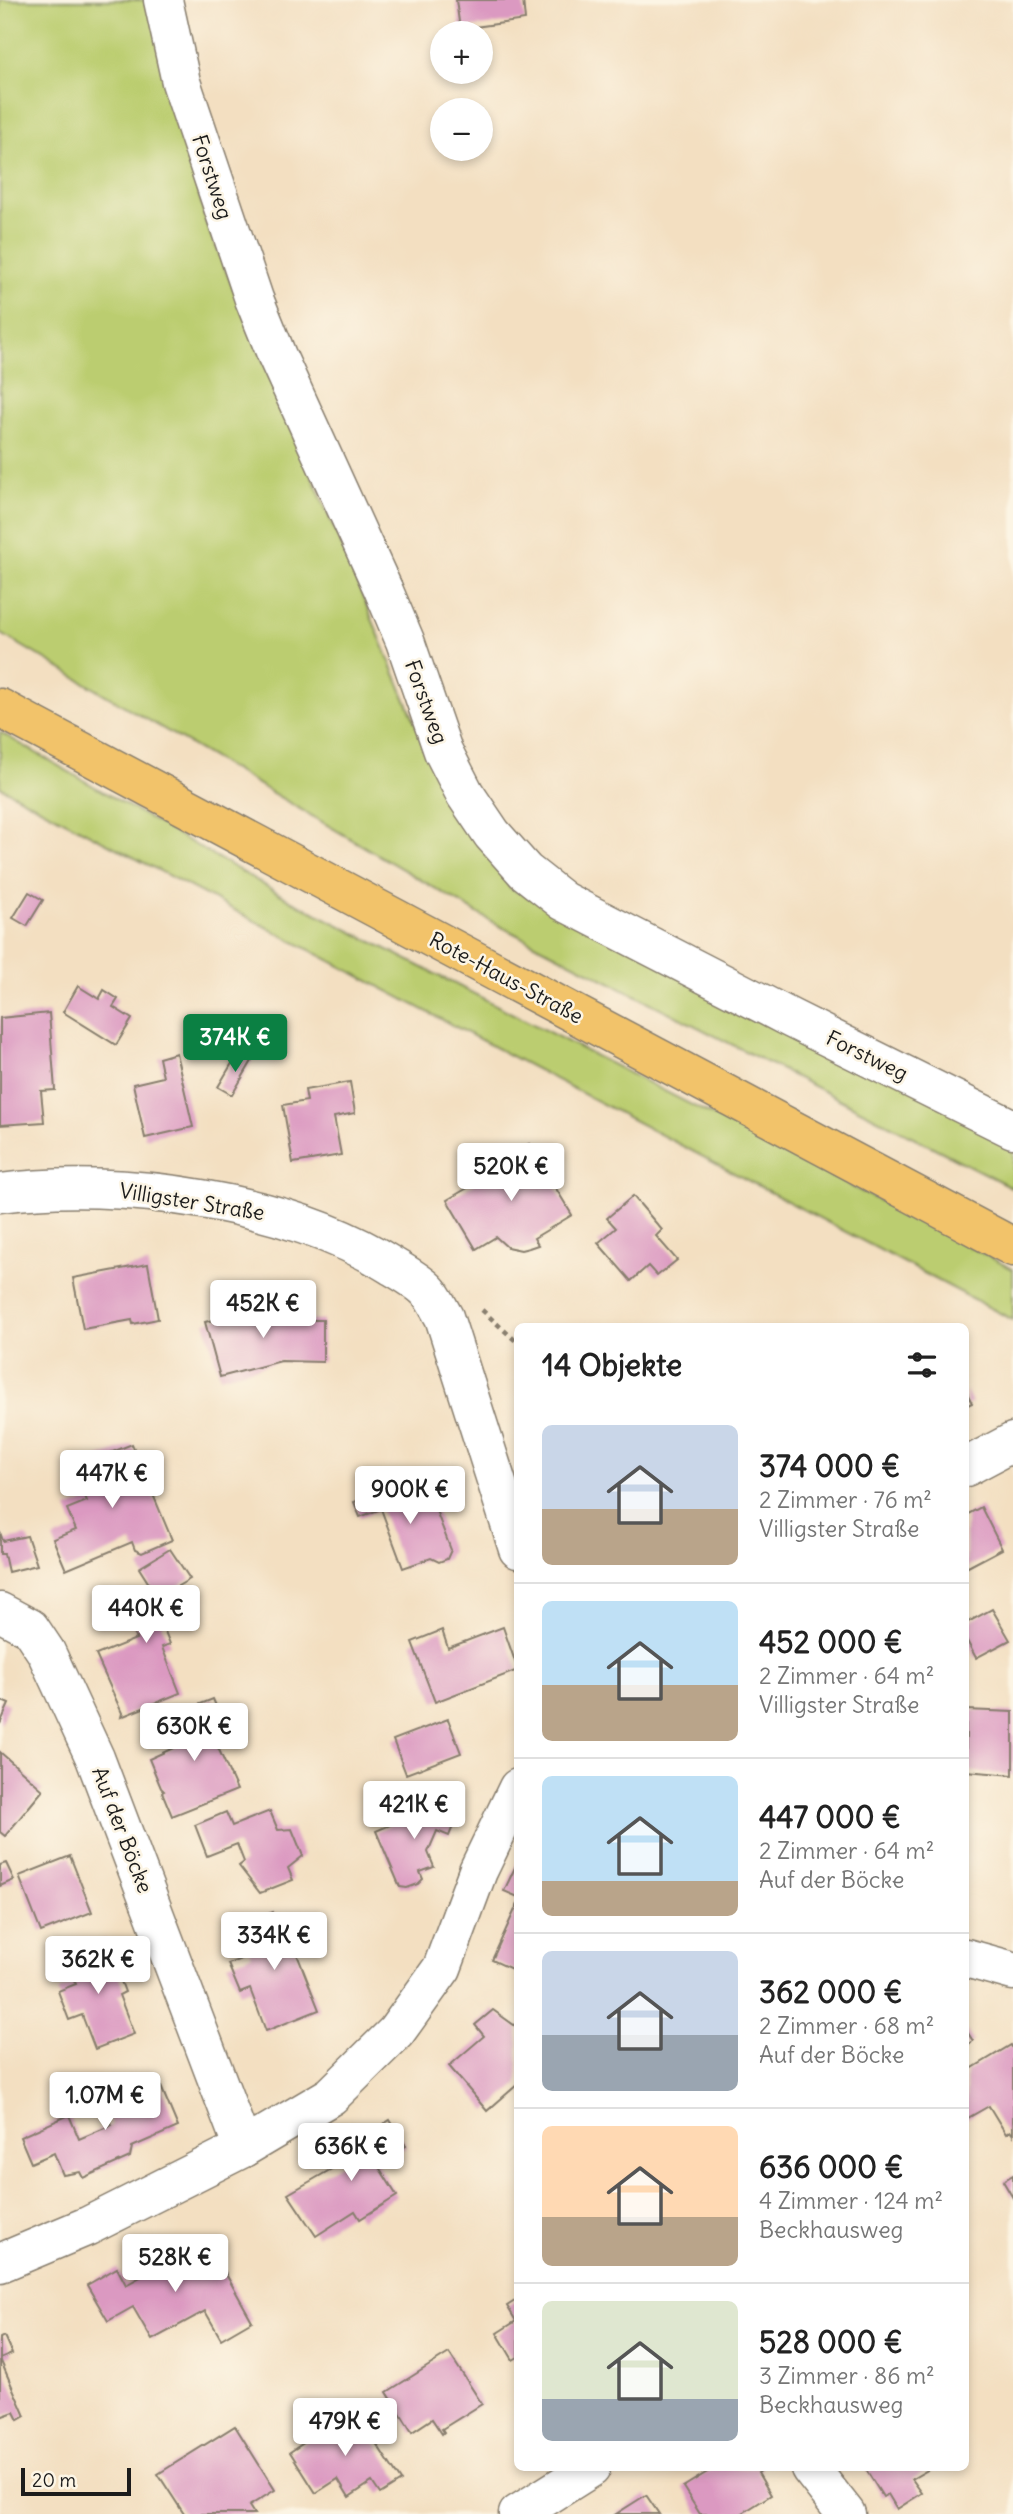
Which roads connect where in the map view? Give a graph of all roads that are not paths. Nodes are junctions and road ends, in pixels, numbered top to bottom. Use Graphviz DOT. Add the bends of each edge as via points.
graph roads {
  1 [pos="163,0"];
  2 [pos="0,708"];
  3 [pos="1013,1129"];
  4 [pos="0,1193"];
  5 [pos="1013,1247"];
  6 [pos="1013,1442"];
  7 [pos="969,1465"];
  8 [pos="514,1536"];
  9 [pos="0,1612"];
  10 [pos="514,1796"];
  11 [pos="969,1959"];
  12 [pos="1013,1971"];
  13 [pos="243,2148"];
  14 [pos="0,2263"];
  15 [pos="586,2471"];
  16 [pos="812,2471"];
  17 [pos="518,2514"];
  18 [pos="846,2514"];
  1 -- 3 [label="street, Forstweg" via="181,82 263,322 405,641 443,751 492,834 525,871 563,901"];
  2 -- 5 [label="main road, Rote-Haus-Straße"];
  4 -- 8 [label="street, Villigster Straße" via="103,1189 181,1196 257,1211 363,1247 403,1272 428,1291 444,1317"];
  6 -- 7 [label="street"];
  9 -- 13 [label="street, Auf der Böcke" via="30,1628 47,1651 95,1758"];
  10 -- 13 [label="street" via="478,1871 442,1968 396,2032 331,2096"];
  11 -- 12 [label="street"];
  13 -- 14 [label="street" via="88,2226"];
  15 -- 17 [label="street"];
  16 -- 18 [label="street"];
}
